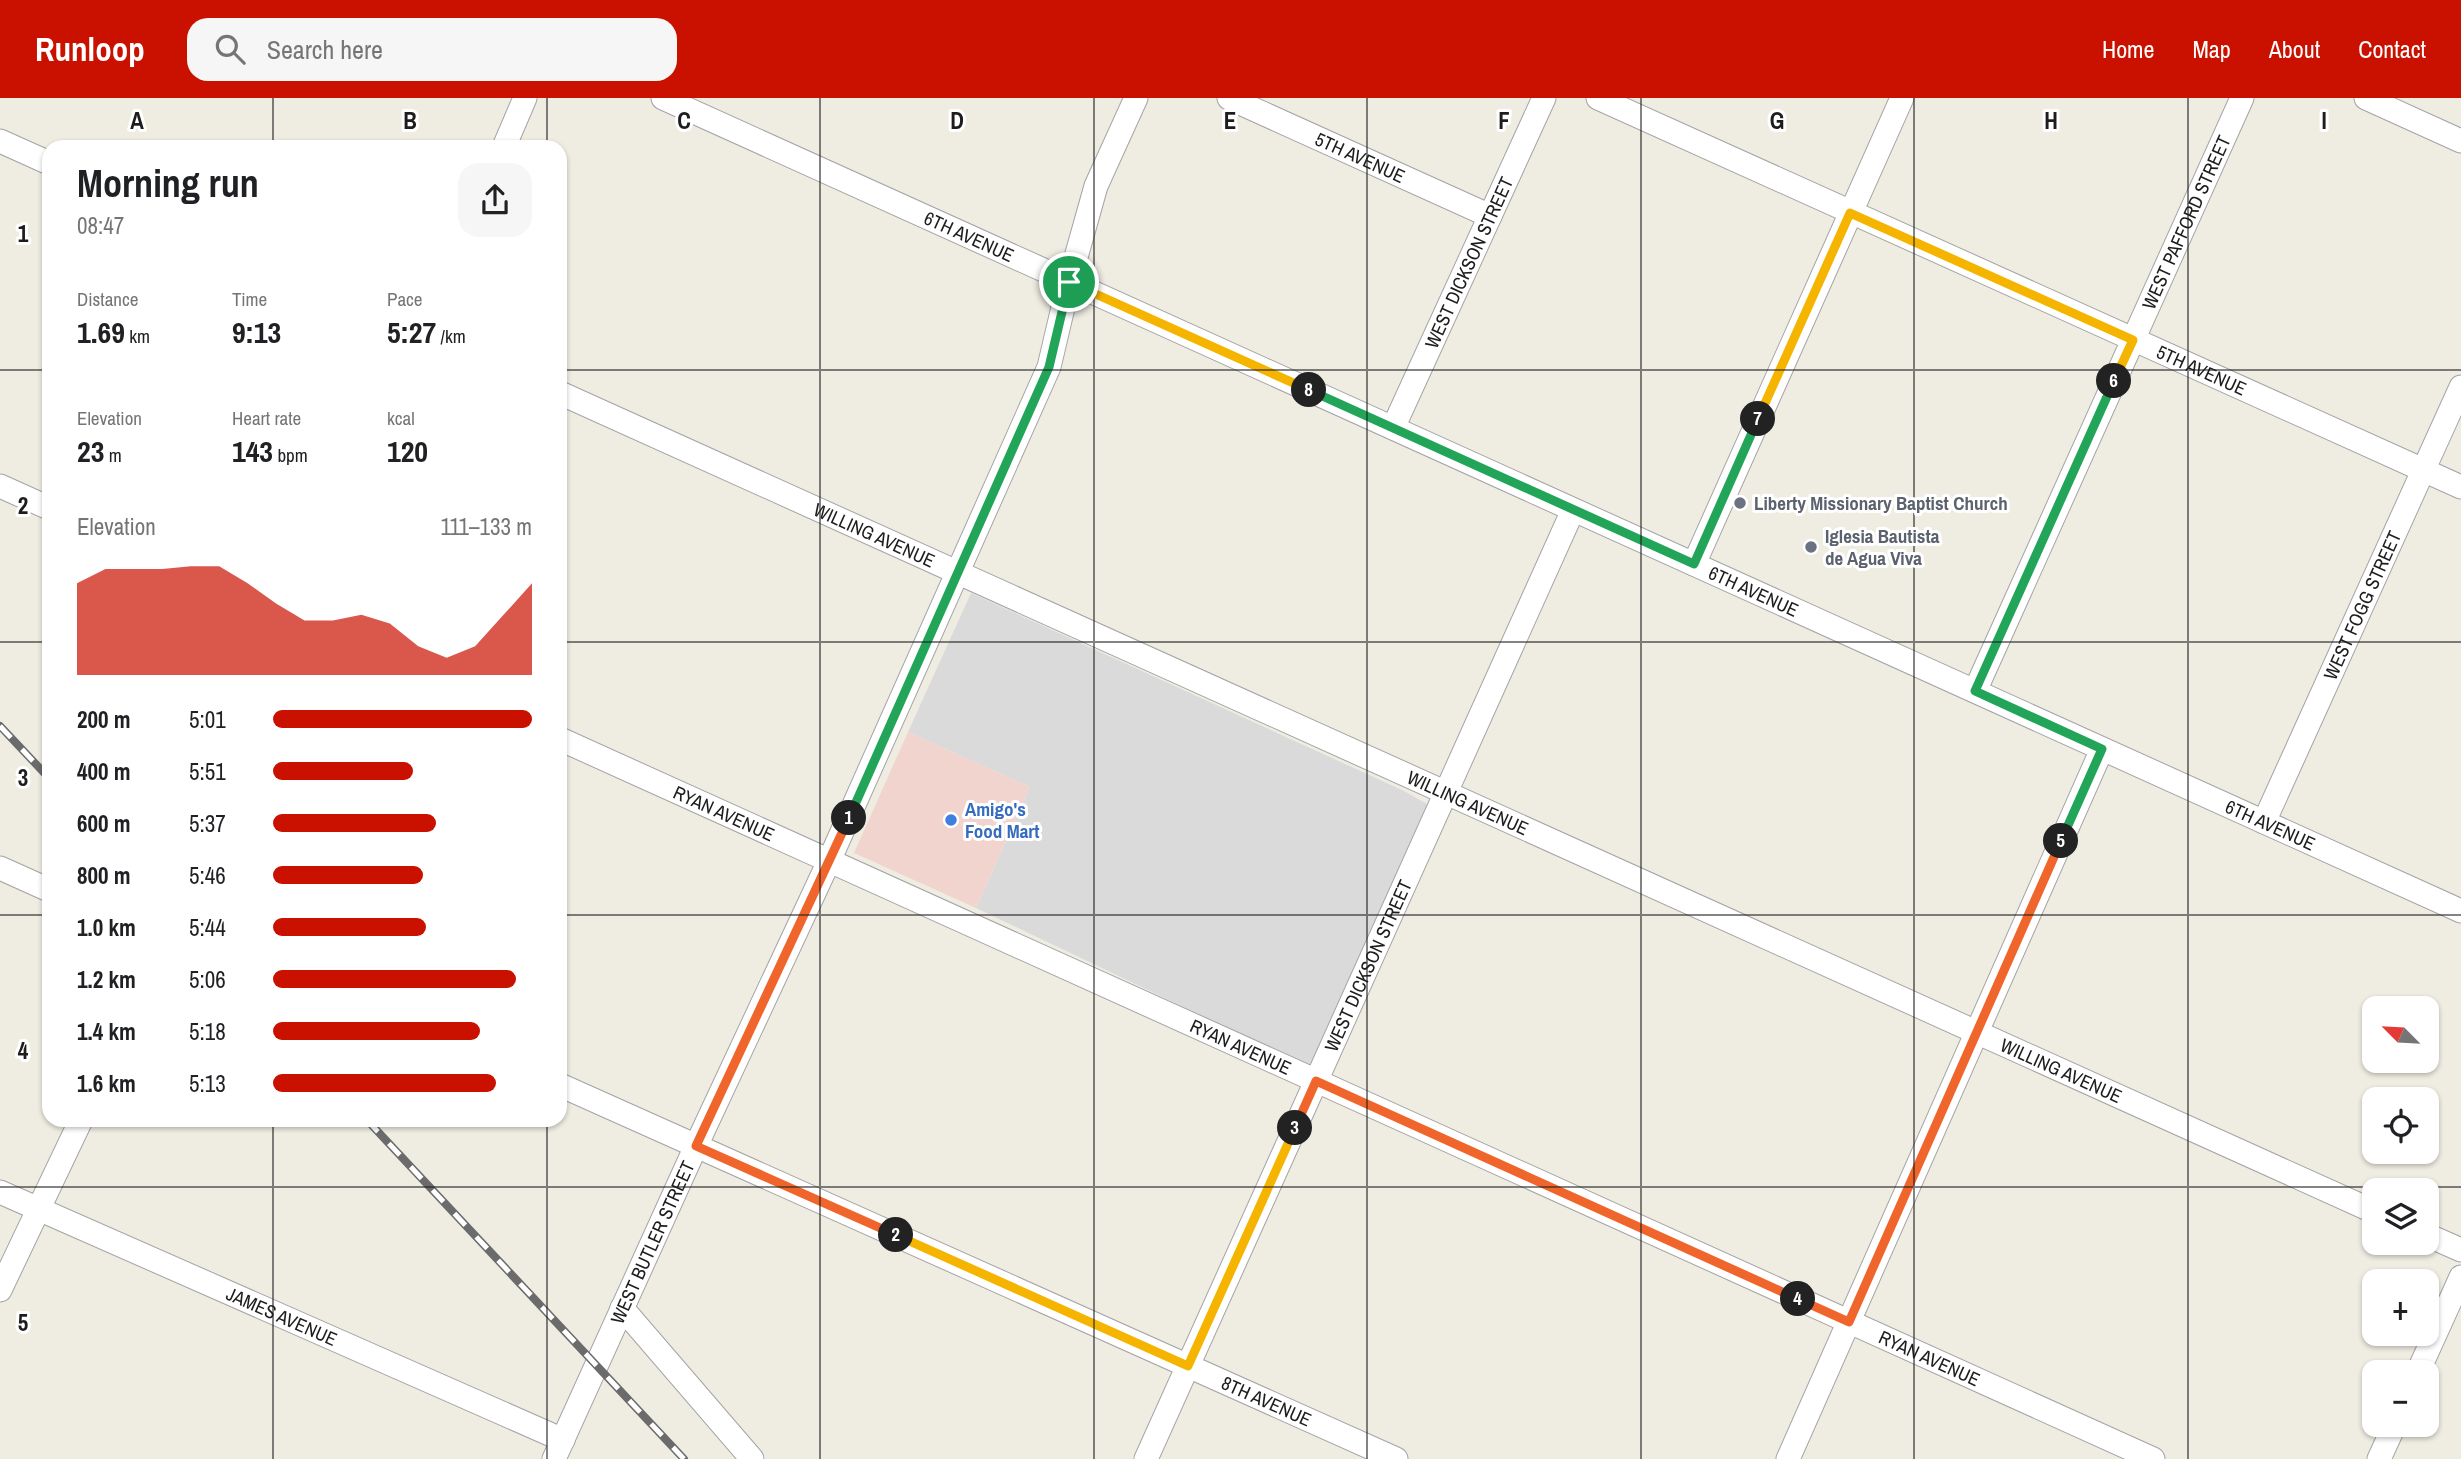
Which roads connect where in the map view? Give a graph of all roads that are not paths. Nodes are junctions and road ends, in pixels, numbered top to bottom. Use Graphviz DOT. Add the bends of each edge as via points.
graph roads {
  1 [pos="525,98"];
  2 [pos="663,98"];
  3 [pos="1136,98"];
  4 [pos="1229,98"];
  5 [pos="1544,98"];
  6 [pos="1598,98"];
  7 [pos="1902,98"];
  8 [pos="2242,98"];
  9 [pos="2366,98"];
  10 [pos="507,140"];
  11 [pos="0,141"];
  12 [pos="2461,141"];
  13 [pos="42,160"];
  14 [pos="1850,213"];
  15 [pos="1490,216"];
  16 [pos="1069,282"];
  17 [pos="2133,340"];
  18 [pos="2461,387"];
  19 [pos="567,396"];
  20 [pos="1394,428"];
  21 [pos="2423,471"];
  22 [pos="0,486"];
  23 [pos="2461,488"];
  24 [pos="42,505"];
  25 [pos="1573,510"];
  26 [pos="1694,564"];
  27 [pos="958,573"];
  28 [pos="1975,691"];
  29 [pos="567,742"];
  30 [pos="2102,749"];
  31 [pos="1446,793"];
  32 [pos="2264,822"];
  33 [pos="829,861"];
  34 [pos="0,868"];
  35 [pos="42,887"];
  36 [pos="2461,911"];
  37 [pos="1977,1032"];
  38 [pos="1316,1081"];
  39 [pos="567,1088"];
  40 [pos="78,1127"];
  41 [pos="696,1146"];
  42 [pos="0,1192"];
  43 [pos="2362,1206"];
  44 [pos="38,1209"];
  45 [pos="2439,1240"];
  46 [pos="2461,1250"];
  47 [pos="2461,1277"];
  48 [pos="0,1290"];
  49 [pos="622,1308"];
  50 [pos="1849,1322"];
  51 [pos="2423,1360"];
  52 [pos="1188,1366"];
  53 [pos="2389,1437"];
  54 [pos="558,1449"];
  55 [pos="752,1459"];
  56 [pos="1146,1459"];
  57 [pos="1396,1459"];
  58 [pos="1788,1459"];
  59 [pos="2152,1459"];
  60 [pos="2379,1459"];
  1 -- 10 [label="street"];
  2 -- 16 [label="street, 6TH AVENUE"];
  3 -- 16 [label="street, WEST BUTLER STREET" via="1096,186"];
  4 -- 15 [label="street, 5TH AVENUE"];
  5 -- 15 [label="street, WEST DICKSON STREET"];
  6 -- 14 [label="street, 5TH AVENUE"];
  7 -- 14 [label="street"];
  8 -- 17 [label="street, WEST PAFFORD STREET"];
  9 -- 12 [label="street"];
  11 -- 13 [label="street"];
  14 -- 17 [label="street, 5TH AVENUE"];
  14 -- 26 [label="street"];
  15 -- 20 [label="street, WEST DICKSON STREET"];
  16 -- 20 [label="street, 6TH AVENUE"];
  16 -- 27 [label="street, WEST BUTLER STREET" via="1049,367"];
  17 -- 21 [label="street, 5TH AVENUE"];
  17 -- 28 [label="street, WEST PAFFORD STREET"];
  18 -- 21 [label="street, WEST FOGG STREET"];
  19 -- 27 [label="street, WILLING AVENUE"];
  20 -- 25 [label="street, 6TH AVENUE"];
  21 -- 23 [label="street, 5TH AVENUE"];
  21 -- 32 [label="street, WEST FOGG STREET"];
  22 -- 24 [label="street"];
  25 -- 26 [label="street, 6TH AVENUE"];
  25 -- 31 [label="street, WEST DICKSON STREET"];
  26 -- 28 [label="street, 6TH AVENUE"];
  27 -- 31 [label="street, WILLING AVENUE"];
  27 -- 33 [label="street, WEST BUTLER STREET"];
  28 -- 30 [label="street, 6TH AVENUE"];
  29 -- 33 [label="street, RYAN AVENUE"];
  30 -- 32 [label="street, 6TH AVENUE"];
  30 -- 37 [label="street"];
  31 -- 37 [label="street, WILLING AVENUE"];
  31 -- 38 [label="street, WEST DICKSON STREET"];
  32 -- 36 [label="street, 6TH AVENUE"];
  33 -- 38 [label="street, RYAN AVENUE"];
  33 -- 41 [label="street, WEST BUTLER STREET"];
  34 -- 35 [label="street"];
  37 -- 43 [label="street, WILLING AVENUE"];
  37 -- 50 [label="street"];
  38 -- 50 [label="street, RYAN AVENUE"];
  38 -- 52 [label="street, WEST DICKSON STREET"];
  39 -- 41 [label="street, 8TH AVENUE"];
  40 -- 44 [label="street"];
  41 -- 49 [label="street, WEST BUTLER STREET"];
  41 -- 52 [label="street, 8TH AVENUE"];
  42 -- 44 [label="street, JAMES AVENUE"];
  44 -- 48 [label="street"];
  44 -- 54 [label="street, JAMES AVENUE"];
  45 -- 46 [label="street"];
  47 -- 51 [label="street"];
  49 -- 54 [label="street, WEST BUTLER STREET"];
  49 -- 55 [label="street"];
  50 -- 58 [label="street"];
  50 -- 59 [label="street, RYAN AVENUE"];
  52 -- 56 [label="street, WEST DICKSON STREET"];
  52 -- 57 [label="street, 8TH AVENUE"];
  53 -- 60 [label="street"];
}
